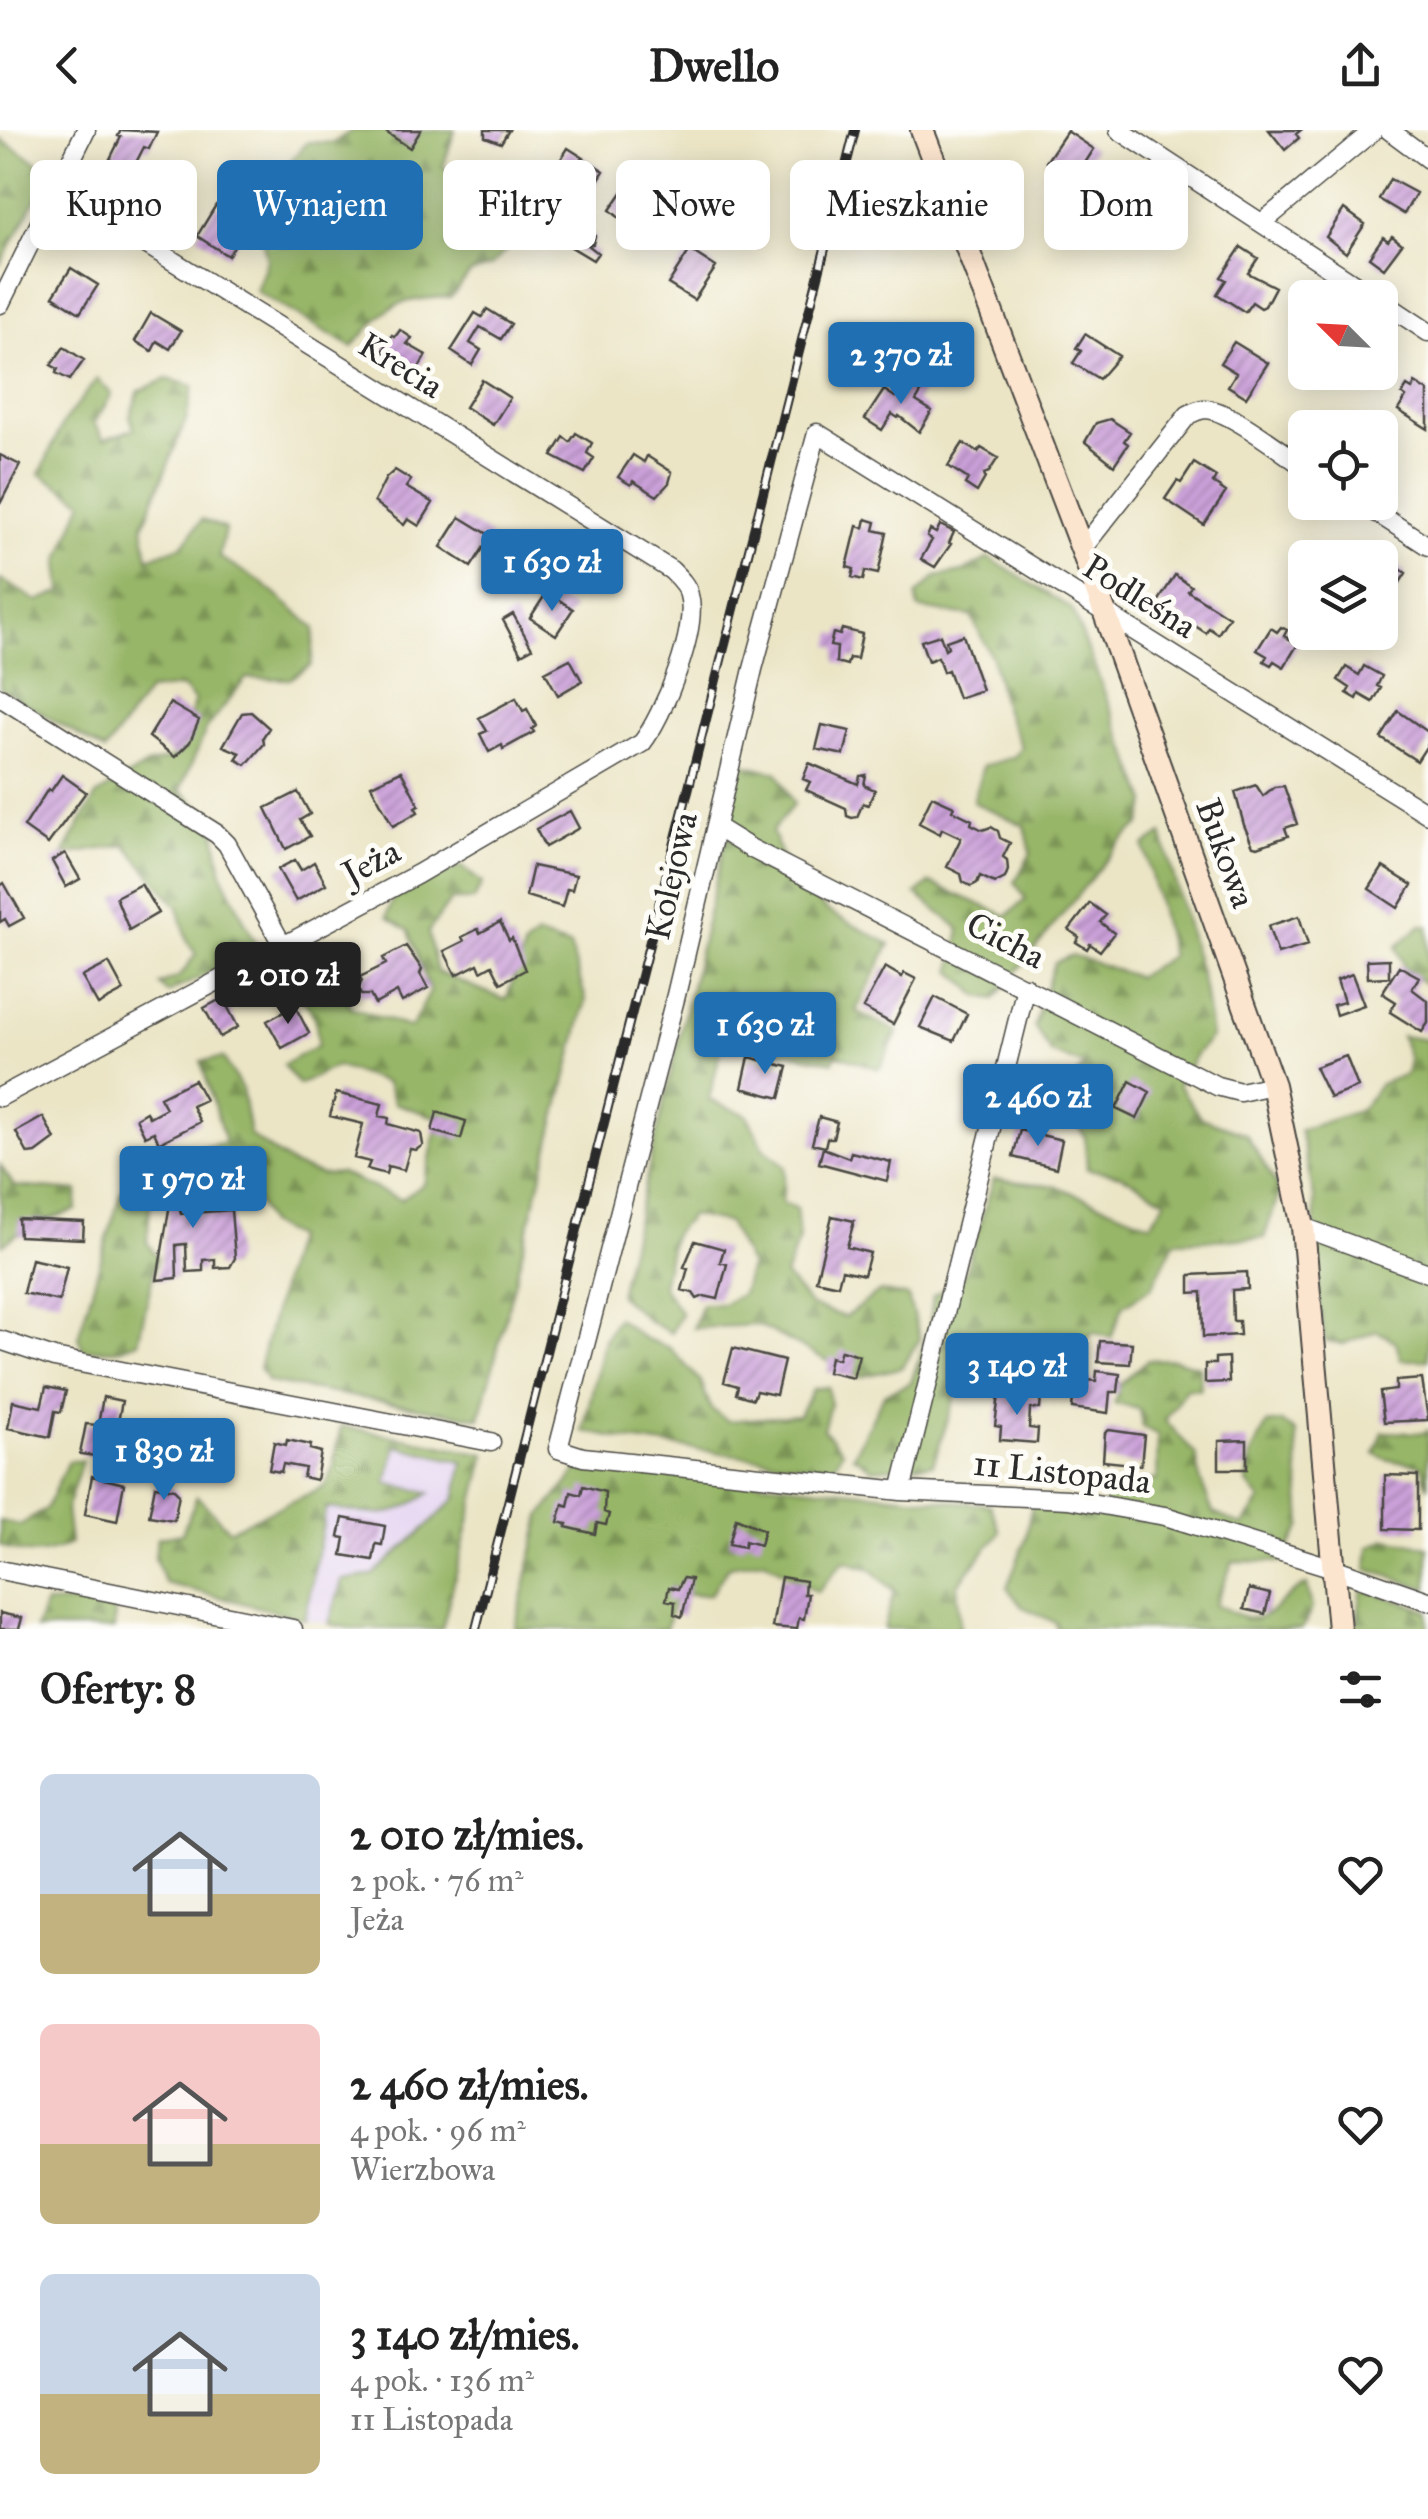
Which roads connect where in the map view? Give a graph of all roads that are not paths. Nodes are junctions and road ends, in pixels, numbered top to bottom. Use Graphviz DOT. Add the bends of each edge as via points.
graph roads {
  1 [pos="86,130"];
  2 [pos="922,130"];
  3 [pos="1119,130"];
  4 [pos="1374,130"];
  5 [pos="1389,130"];
  6 [pos="1428,159"];
  7 [pos="71,160"];
  8 [pos="1263,222"];
  9 [pos="30,242"];
  10 [pos="154,250"];
  11 [pos="1350,280"];
  12 [pos="0,304"];
  13 [pos="1398,312"];
  14 [pos="1428,332"];
  15 [pos="817,433"];
  16 [pos="1288,456"];
  17 [pos="1388,520"];
  18 [pos="1428,546"];
  19 [pos="1082,549"];
  20 [pos="1102,611"];
  21 [pos="690,612"];
  22 [pos="0,697"];
  23 [pos="1428,814"];
  24 [pos="716,827"];
  25 [pos="283,946"];
  26 [pos="1026,987"];
  27 [pos="1272,1085"];
  28 [pos="0,1096"];
  29 [pos="1302,1227"];
  30 [pos="1428,1273"];
  31 [pos="0,1340"];
  32 [pos="491,1442"];
  33 [pos="558,1449"];
  34 [pos="901,1490"];
  35 [pos="1333,1568"];
  36 [pos="0,1570"];
  37 [pos="1428,1601"];
  38 [pos="230,1623"];
  39 [pos="293,1629"];
  40 [pos="1339,1629"];
  1 -- 7 [label="street"];
  2 -- 19 [label="street, Bukowa"];
  3 -- 8 [label="street"];
  4 -- 8 [label="street"];
  5 -- 6 [label="street"];
  8 -- 11 [label="street"];
  9 -- 12 [label="street"];
  10 -- 21 [label="street, Krecia" via="670,570 687,589"];
  13 -- 14 [label="street"];
  15 -- 20 [label="street, Podleśna"];
  15 -- 24 [label="street, Kolejowa"];
  16 -- 19 [label="street" via="1227,416 1198,410"];
  17 -- 18 [label="street"];
  19 -- 20 [label="street, Bukowa"];
  20 -- 23 [label="street, Podleśna"];
  20 -- 27 [label="street, Bukowa"];
  21 -- 25 [label="street, Jeża" via="671,690 642,743"];
  22 -- 25 [label="street" via="217,834"];
  24 -- 26 [label="street, Cicha"];
  24 -- 33 [label="street, Kolejowa"];
  25 -- 28 [label="street, Jeża"];
  26 -- 27 [label="street, Cicha" via="1216,1086 1240,1092"];
  26 -- 34 [label="street"];
  27 -- 29 [label="street, Bukowa"];
  29 -- 30 [label="street"];
  29 -- 35 [label="street, Bukowa"];
  31 -- 32 [label="street" via="54,1358"];
  33 -- 34 [label="street, 11 Listopada"];
  34 -- 35 [label="street, 11 Listopada" via="1068,1499 1165,1516"];
  35 -- 37 [label="street, 11 Listopada"];
  35 -- 40 [label="street, Bukowa"];
  36 -- 38 [label="street"];
  38 -- 39 [label="street"];
}
